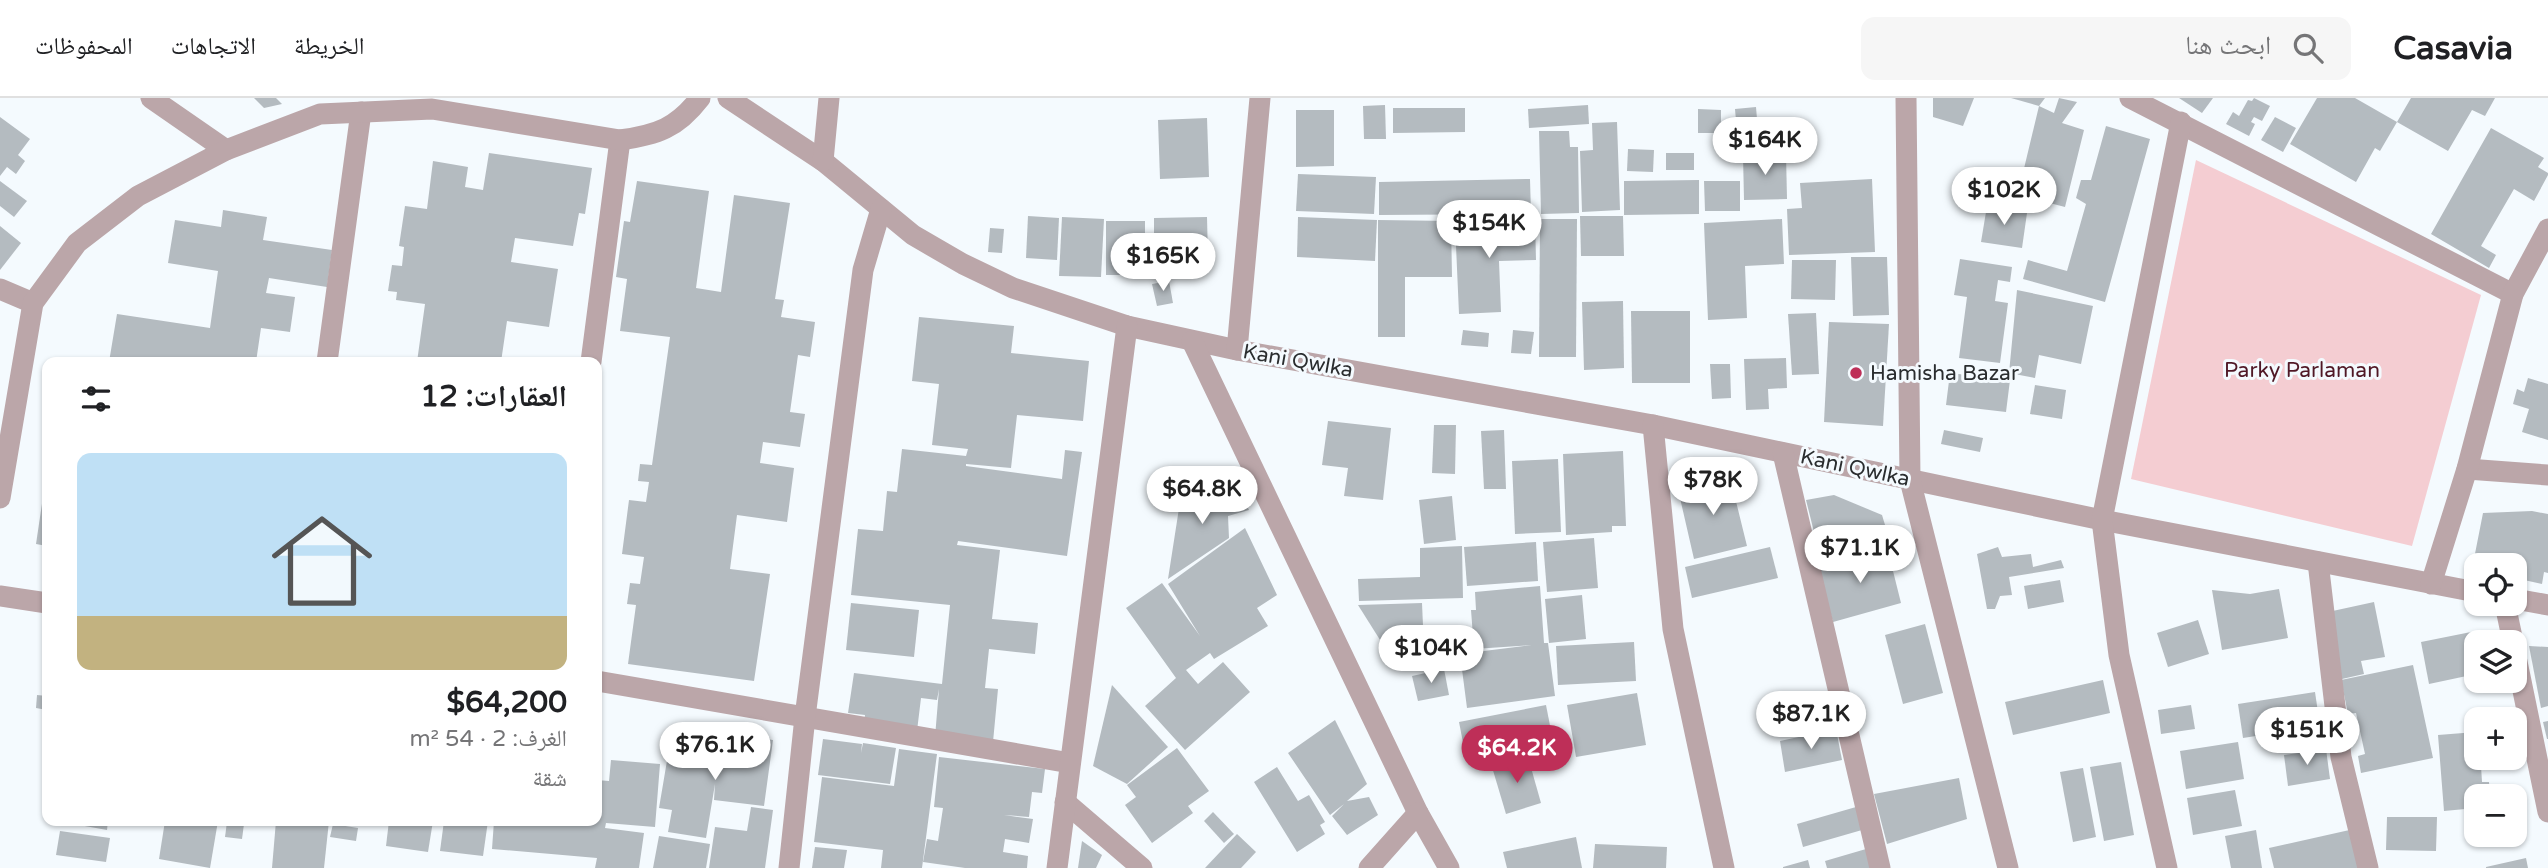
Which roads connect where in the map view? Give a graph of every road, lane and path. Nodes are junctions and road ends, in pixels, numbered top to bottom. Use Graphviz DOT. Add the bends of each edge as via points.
graph roads {
  1 [pos="151,98"];
  2 [pos="700,98"];
  3 [pos="728,98"];
  4 [pos="829,98"];
  5 [pos="1260,98"];
  6 [pos="1906,98"];
  7 [pos="2130,98"];
  8 [pos="361,112"];
  9 [pos="2181,122"];
  10 [pos="620,141"];
  11 [pos="226,150"];
  12 [pos="823,161"];
  13 [pos="881,209"];
  14 [pos="2548,229"];
  15 [pos="0,289"];
  16 [pos="2513,294"];
  17 [pos="33,303"];
  18 [pos="1126,326"];
  19 [pos="1192,341"];
  20 [pos="1237,350"];
  21 [pos="328,357"];
  22 [pos="592,357"];
  23 [pos="1653,425"];
  24 [pos="1783,453"];
  25 [pos="2467,469"];
  26 [pos="2548,475"];
  27 [pos="1910,480"];
  28 [pos="0,498"];
  29 [pos="2102,520"];
  30 [pos="2318,562"];
  31 [pos="2431,584"];
  32 [pos="2464,590"];
  33 [pos="0,596"];
  34 [pos="2527,601"];
  35 [pos="42,602"];
  36 [pos="2548,605"];
  37 [pos="602,682"];
  38 [pos="2523,693"];
  39 [pos="805,718"];
  40 [pos="1070,763"];
  41 [pos="1065,803"];
  42 [pos="2548,812"];
  43 [pos="1418,813"];
  44 [pos="789,868"];
  45 [pos="1057,868"];
  46 [pos="1142,868"];
  47 [pos="1369,868"];
  48 [pos="1449,868"];
  49 [pos="1724,868"];
  50 [pos="1880,868"];
  51 [pos="2008,868"];
  52 [pos="2167,868"];
  53 [pos="2368,868"];
  1 -- 11 [label="street"];
  2 -- 10 [label="street" via="667,129"];
  3 -- 12 [label="street, Kani Qwlka"];
  4 -- 12 [label="street"];
  5 -- 20 [label="street"];
  6 -- 27 [label="street"];
  7 -- 9 [label="street"];
  8 -- 10 [label="street" via="432,109"];
  8 -- 11 [label="street" via="320,114"];
  8 -- 21 [label="street"];
  9 -- 16 [label="street"];
  9 -- 29 [label="street"];
  10 -- 22 [label="street"];
  11 -- 17 [label="street" via="138,195 77,243"];
  12 -- 13 [label="street, Kani Qwlka"];
  13 -- 18 [label="street, Kani Qwlka" via="913,235 1013,288"];
  13 -- 39 [label="street" via="863,270"];
  14 -- 16 [label="street"];
  15 -- 17 [label="street"];
  16 -- 25 [label="street"];
  17 -- 28 [label="street"];
  18 -- 19 [label="street, Kani Qwlka"];
  18 -- 40 [label="street"];
  19 -- 20 [label="street, Kani Qwlka"];
  19 -- 43 [label="street"];
  20 -- 23 [label="street, Kani Qwlka"];
  23 -- 24 [label="street, Kani Qwlka"];
  23 -- 49 [label="street" via="1673,629"];
  24 -- 27 [label="street, Kani Qwlka"];
  24 -- 50 [label="street"];
  25 -- 26 [label="street"];
  25 -- 31 [label="street"];
  27 -- 29 [label="street, Kani Qwlka"];
  27 -- 51 [label="street"];
  29 -- 30 [label="street, Kani Qwlka"];
  29 -- 52 [label="street" via="2119,655"];
  30 -- 31 [label="street, Kani Qwlka"];
  30 -- 53 [label="street" via="2342,757"];
  31 -- 32 [label="street, Kani Qwlka"];
  33 -- 35 [label="street"];
  34 -- 36 [label="street"];
  37 -- 39 [label="street"];
  38 -- 42 [label="street"];
  39 -- 40 [label="street"];
  39 -- 44 [label="street"];
  40 -- 41 [label="street"];
  41 -- 45 [label="street"];
  41 -- 46 [label="street"];
  43 -- 47 [label="street"];
  43 -- 48 [label="street"];
}
